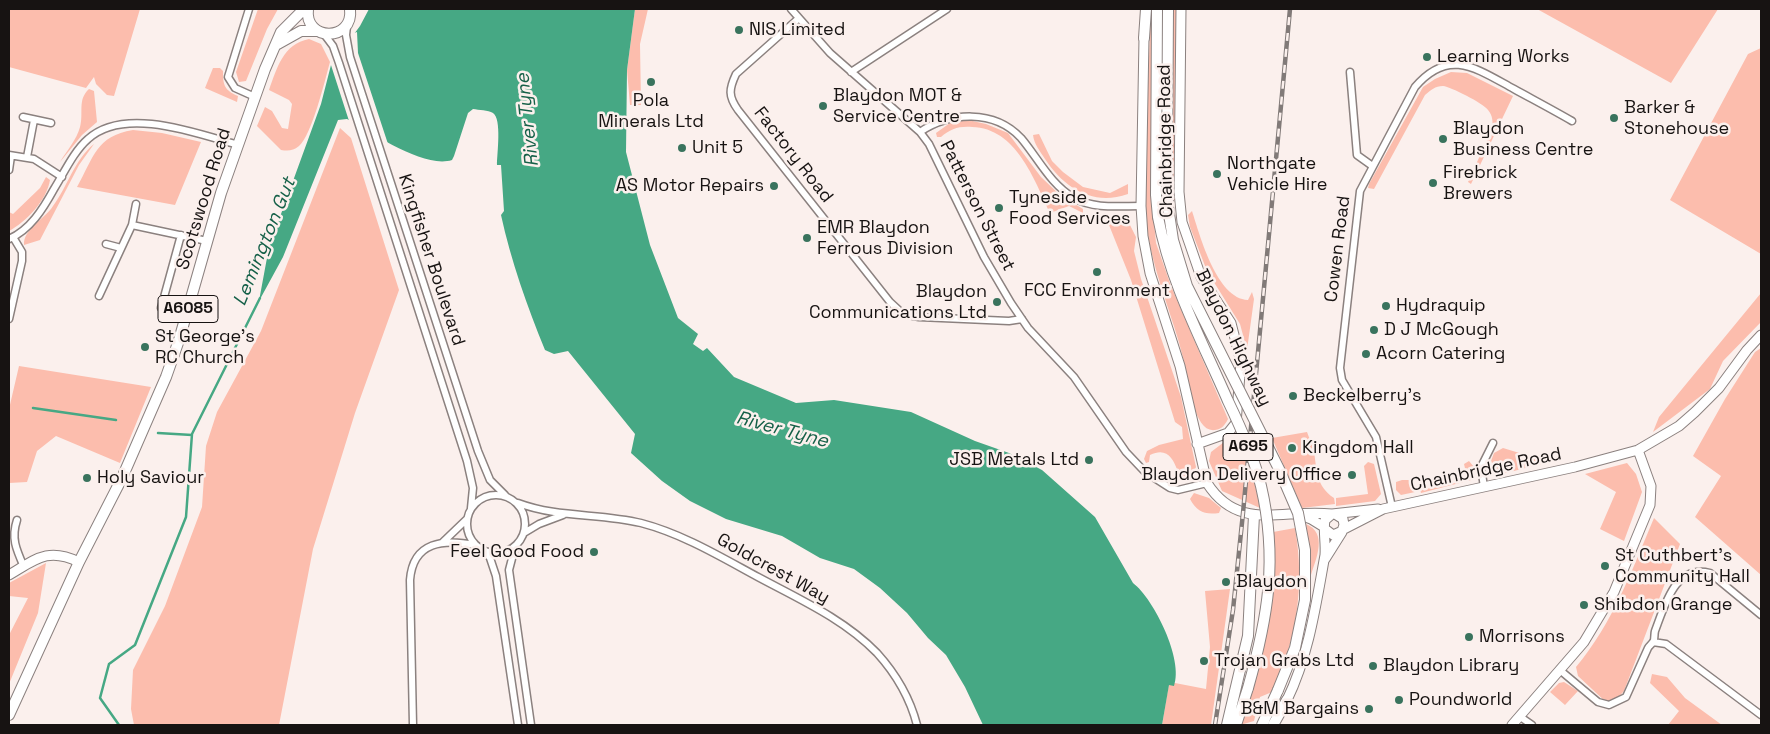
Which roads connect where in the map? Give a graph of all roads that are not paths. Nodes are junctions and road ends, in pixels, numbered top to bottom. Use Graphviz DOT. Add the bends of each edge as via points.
graph roads {
  1 [pos="250,9"];
  2 [pos="306,9"];
  3 [pos="351,9"];
  4 [pos="790,9"];
  5 [pos="947,9"];
  6 [pos="1146,9"];
  7 [pos="1157,9"];
  8 [pos="1168,9"];
  9 [pos="1181,9"];
  10 [pos="799,18"];
  11 [pos="346,30"];
  12 [pos="323,35"];
  13 [pos="1144,38"];
  14 [pos="274,47"];
  15 [pos="851,72"];
  16 [pos="1350,72"];
  17 [pos="255,97"];
  18 [pos="23,117"];
  19 [pos="34,120"];
  20 [pos="1572,120"];
  21 [pos="51,123"];
  22 [pos="920,132"];
  23 [pos="238,145"];
  24 [pos="10,156"];
  25 [pos="27,157"];
  26 [pos="1371,165"];
  27 [pos="9,170"];
  28 [pos="62,177"];
  29 [pos="136,204"];
  30 [pos="1141,206"];
  31 [pos="132,225"];
  32 [pos="181,235"];
  33 [pos="11,238"];
  34 [pos="207,241"];
  35 [pos="106,244"];
  36 [pos="121,248"];
  37 [pos="99,296"];
  38 [pos="160,308"];
  39 [pos="10,310"];
  40 [pos="9,319"];
  41 [pos="1022,320"];
  42 [pos="1761,335"];
  43 [pos="1493,443"];
  44 [pos="1197,444"];
  45 [pos="1638,450"];
  46 [pos="1206,482"];
  47 [pos="1484,487"];
  48 [pos="505,495"];
  49 [pos="518,503"];
  50 [pos="471,508"];
  51 [pos="1387,508"];
  52 [pos="1292,514"];
  53 [pos="1334,514"];
  54 [pos="564,515"];
  55 [pos="1254,515"];
  56 [pos="467,519"];
  57 [pos="17,520"];
  58 [pos="1325,528"];
  59 [pos="1343,530"];
  60 [pos="524,533"];
  61 [pos="443,542"];
  62 [pos="475,545"];
  63 [pos="516,546"];
  64 [pos="485,551"];
  65 [pos="79,562"];
  66 [pos="1323,562"];
  67 [pos="24,567"];
  68 [pos="9,575"];
  69 [pos="1761,615"];
  70 [pos="1653,642"];
  71 [pos="1561,671"];
  72 [pos="1287,700"];
  73 [pos="9,715"];
  74 [pos="1761,715"];
  75 [pos="1519,716"];
  76 [pos="413,725"];
  77 [pos="518,725"];
  78 [pos="531,725"];
  79 [pos="917,725"];
  80 [pos="1227,725"];
  81 [pos="1236,725"];
  82 [pos="1262,725"];
  83 [pos="1274,725"];
  84 [pos="1512,725"];
  85 [pos="1532,725"];
  1 -- 17 [label="street" via="228,77 235,88"];
  2 -- 12 [label="main road" via="309,20"];
  2 -- 14 [label="main road, A6085" via="286,26"];
  3 -- 11 [label="main road"];
  4 -- 10 [label="street, Patterson Street"];
  5 -- 15 [label="street"];
  6 -- 13 [label="main road"];
  7 -- 81 [label="main road, Blaydon Highway / A695, bridge" via="1158,217 1172,275 1242,431 1264,499 1269,550 1266,615"];
  8 -- 82 [label="main road, Blaydon Highway / A695, bridge" via="1166,170 1173,240 1187,286 1298,513 1305,550 1305,600 1294,648"];
  9 -- 44 [label="main road, Chainbridge Road" via="1179,192 1182,222 1201,277 1231,323 1241,362 1236,423 1228,433"];
  10 -- 15 [label="street, Patterson Street"];
  10 -- 41 [label="street, Factory Road" via="736,74 729,98 890,302 903,314"];
  11 -- 12 [label="main road"];
  11 -- 48 [label="street, Kingfisher Boulevard" via="350,56 482,462 490,480"];
  12 -- 14 [label="main road" via="301,31"];
  12 -- 50 [label="street, Kingfisher Boulevard" via="339,63 467,461 473,488"];
  13 -- 30 [label="main road"];
  14 -- 17 [label="main road, Scotswood Road / A6085"];
  15 -- 22 [label="street, Patterson Street"];
  16 -- 26 [label="street" via="1357,155"];
  17 -- 23 [label="main road, Scotswood Road / A6085"];
  18 -- 19 [label="street"];
  19 -- 21 [label="street"];
  19 -- 25 [label="street"];
  20 -- 26 [label="street, Cowen Road" via="1473,66 1449,65 1424,76 1415,87"];
  22 -- 30 [label="street" via="947,118 970,116 988,120 1020,138 1056,183 1074,198 1095,206"];
  22 -- 41 [label="street, Patterson Street" via="935,153 984,257"];
  23 -- 28 [label="street" via="174,128 121,123 103,128 88,138"];
  23 -- 34 [label="main road, Scotswood Road / A6085"];
  24 -- 25 [label="street"];
  24 -- 27 [label="street"];
  25 -- 28 [label="street"];
  26 -- 51 [label="street, Cowen Road" via="1358,196 1340,368 1342,380 1376,437"];
  28 -- 33 [label="street" via="35,218"];
  29 -- 31 [label="street"];
  30 -- 44 [label="main road" via="1150,274 1180,366"];
  31 -- 32 [label="street"];
  31 -- 36 [label="street"];
  32 -- 34 [label="street"];
  32 -- 38 [label="street"];
  33 -- 39 [label="street" via="22,252 22,261"];
  34 -- 65 [label="main road, Scotswood Road / A6085" via="166,377 122,478"];
  35 -- 36 [label="street"];
  36 -- 37 [label="street"];
  39 -- 40 [label="street"];
  41 -- 46 [label="street, Patterson Street" via="1074,377 1126,452 1145,472 1178,490"];
  42 -- 45 [label="main road, Chainbridge Road" via="1719,388 1695,412 1679,426"];
  43 -- 47 [label="street" via="1481,466"];
  44 -- 46 [label="main road"];
  45 -- 47 [label="main road, Chainbridge Road"];
  45 -- 71 [label="main road" via="1651,486 1650,505 1614,592 1584,642"];
  46 -- 55 [label="main road" via="1216,497 1231,508"];
  47 -- 51 [label="main road, Chainbridge Road"];
  48 -- 49 [label="street"];
  48 -- 50 [label="street" via="483,498"];
  49 -- 54 [label="street"];
  49 -- 60 [label="street" via="525,521"];
  50 -- 56 [label="street"];
  51 -- 53 [label="main road"];
  51 -- 59 [label="main road, Chainbridge Road"];
  52 -- 53 [label="main road"];
  52 -- 55 [label="main road"];
  52 -- 58 [label="main road" via="1311,519"];
  53 -- 58 [label="main road" via="1325,520"];
  53 -- 59 [label="main road" via="1343,519"];
  54 -- 60 [label="street"];
  54 -- 79 [label="street, Goldcrest Way" via="622,519 662,529 706,549 830,617 865,642 889,667 904,690"];
  55 -- 80 [label="main road" via="1248,636"];
  56 -- 61 [label="street"];
  56 -- 62 [label="street" via="467,530"];
  57 -- 67 [label="street" via="13,532 15,546"];
  58 -- 59 [label="main road" via="1333,535"];
  58 -- 66 [label="main road"];
  59 -- 66 [label="main road"];
  60 -- 63 [label="street"];
  61 -- 62 [label="street"];
  61 -- 76 [label="street" via="424,550 410,573"];
  62 -- 64 [label="street"];
  63 -- 64 [label="street" via="502,553"];
  63 -- 78 [label="street" via="509,570"];
  64 -- 77 [label="street" via="496,576"];
  65 -- 67 [label="main road" via="54,554"];
  65 -- 73 [label="main road, Scotswood Road / A6085"];
  66 -- 72 [label="main road" via="1308,641"];
  67 -- 68 [label="main road"];
  69 -- 70 [label="street" via="1710,573 1701,570 1690,572 1676,584"];
  70 -- 71 [label="street" via="1626,697 1614,704 1598,702"];
  70 -- 74 [label="street" via="1666,644"];
  71 -- 75 [label="main road"];
  72 -- 83 [label="main road"];
  75 -- 84 [label="main road"];
  75 -- 85 [label="street"];
}
